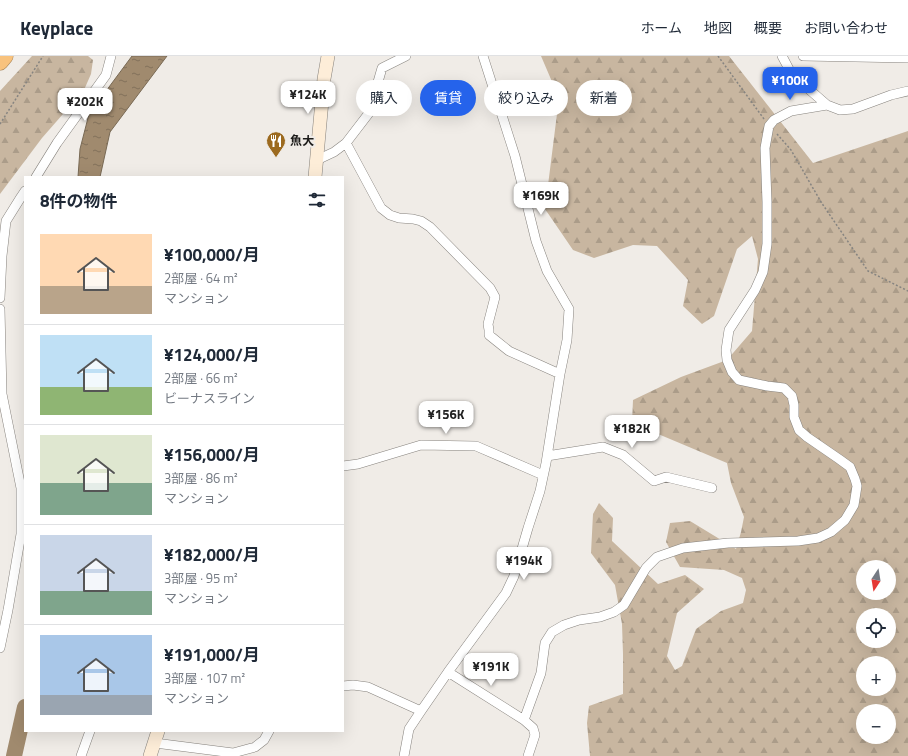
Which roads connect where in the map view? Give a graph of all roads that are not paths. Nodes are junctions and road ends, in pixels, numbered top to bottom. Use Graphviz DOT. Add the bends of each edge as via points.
graph roads {
  1 [pos="5,56"];
  2 [pos="111,56"];
  3 [pos="328,56"];
  4 [pos="406,56"];
  5 [pos="483,56"];
  6 [pos="782,56"];
  7 [pos="803,56"];
  8 [pos="908,58"];
  9 [pos="0,62"];
  10 [pos="908,91"];
  11 [pos="827,105"];
  12 [pos="346,143"];
  13 [pos="317,160"];
  14 [pos="37,176"];
  15 [pos="315,176"];
  16 [pos="24,192"];
  17 [pos="3,223"];
  18 [pos="0,298"];
  19 [pos="0,309"];
  20 [pos="560,374"];
  21 [pos="547,456"];
  22 [pos="344,466"];
  23 [pos="543,476"];
  24 [pos="712,488"];
  25 [pos="0,648"];
  26 [pos="448,672"];
  27 [pos="344,686"];
  28 [pos="421,711"];
  29 [pos="524,720"];
  30 [pos="90,732"];
  31 [pos="268,732"];
  32 [pos="156,737"];
  33 [pos="81,756"];
  34 [pos="150,756"];
  35 [pos="404,756"];
  36 [pos="528,756"];
  1 -- 9 [label="highway"];
  2 -- 14 [label="street" via="106,74"];
  3 -- 13 [label="main road"];
  4 -- 12 [label="street" via="382,68 368,113"];
  5 -- 20 [label="street" via="516,156 536,241 547,272 569,309 567,340"];
  6 -- 11 [label="street" via="790,71"];
  7 -- 8 [label="street"];
  10 -- 11 [label="street" via="854,109 840,110"];
  11 -- 29 [label="street" via="791,112 774,120 770,126 765,148 767,244 763,272 755,290 729,330 726,350 732,372 739,380 784,388 792,396 794,417 799,430 850,467 857,486 854,506 845,520 831,532 818,538 683,548 657,557 646,568 619,609 600,617 564,624 552,632 545,643 541,673"];
  12 -- 13 [label="street"];
  12 -- 20 [label="street" via="381,208 390,215 421,221 430,227 490,288 495,297 488,324 489,335 509,351"];
  13 -- 15 [label="main road"];
  16 -- 17 [label="street"];
  17 -- 18 [label="street"];
  19 -- 25 [label="street" via="2,394 21,488 21,534"];
  20 -- 21 [label="street"];
  21 -- 23 [label="street"];
  21 -- 24 [label="street" via="603,447 623,455 654,481 666,477"];
  22 -- 23 [label="street" via="421,445 476,446"];
  23 -- 26 [label="street" via="514,576 506,593"];
  26 -- 28 [label="street"];
  26 -- 29 [label="street"];
  27 -- 28 [label="street" via="368,687"];
  28 -- 35 [label="street" via="410,729"];
  29 -- 36 [label="street" via="533,728 535,736"];
  30 -- 33 [label="street"];
  31 -- 32 [label="street" via="264,740 255,746 233,753"];
  32 -- 34 [label="main road"];
}
